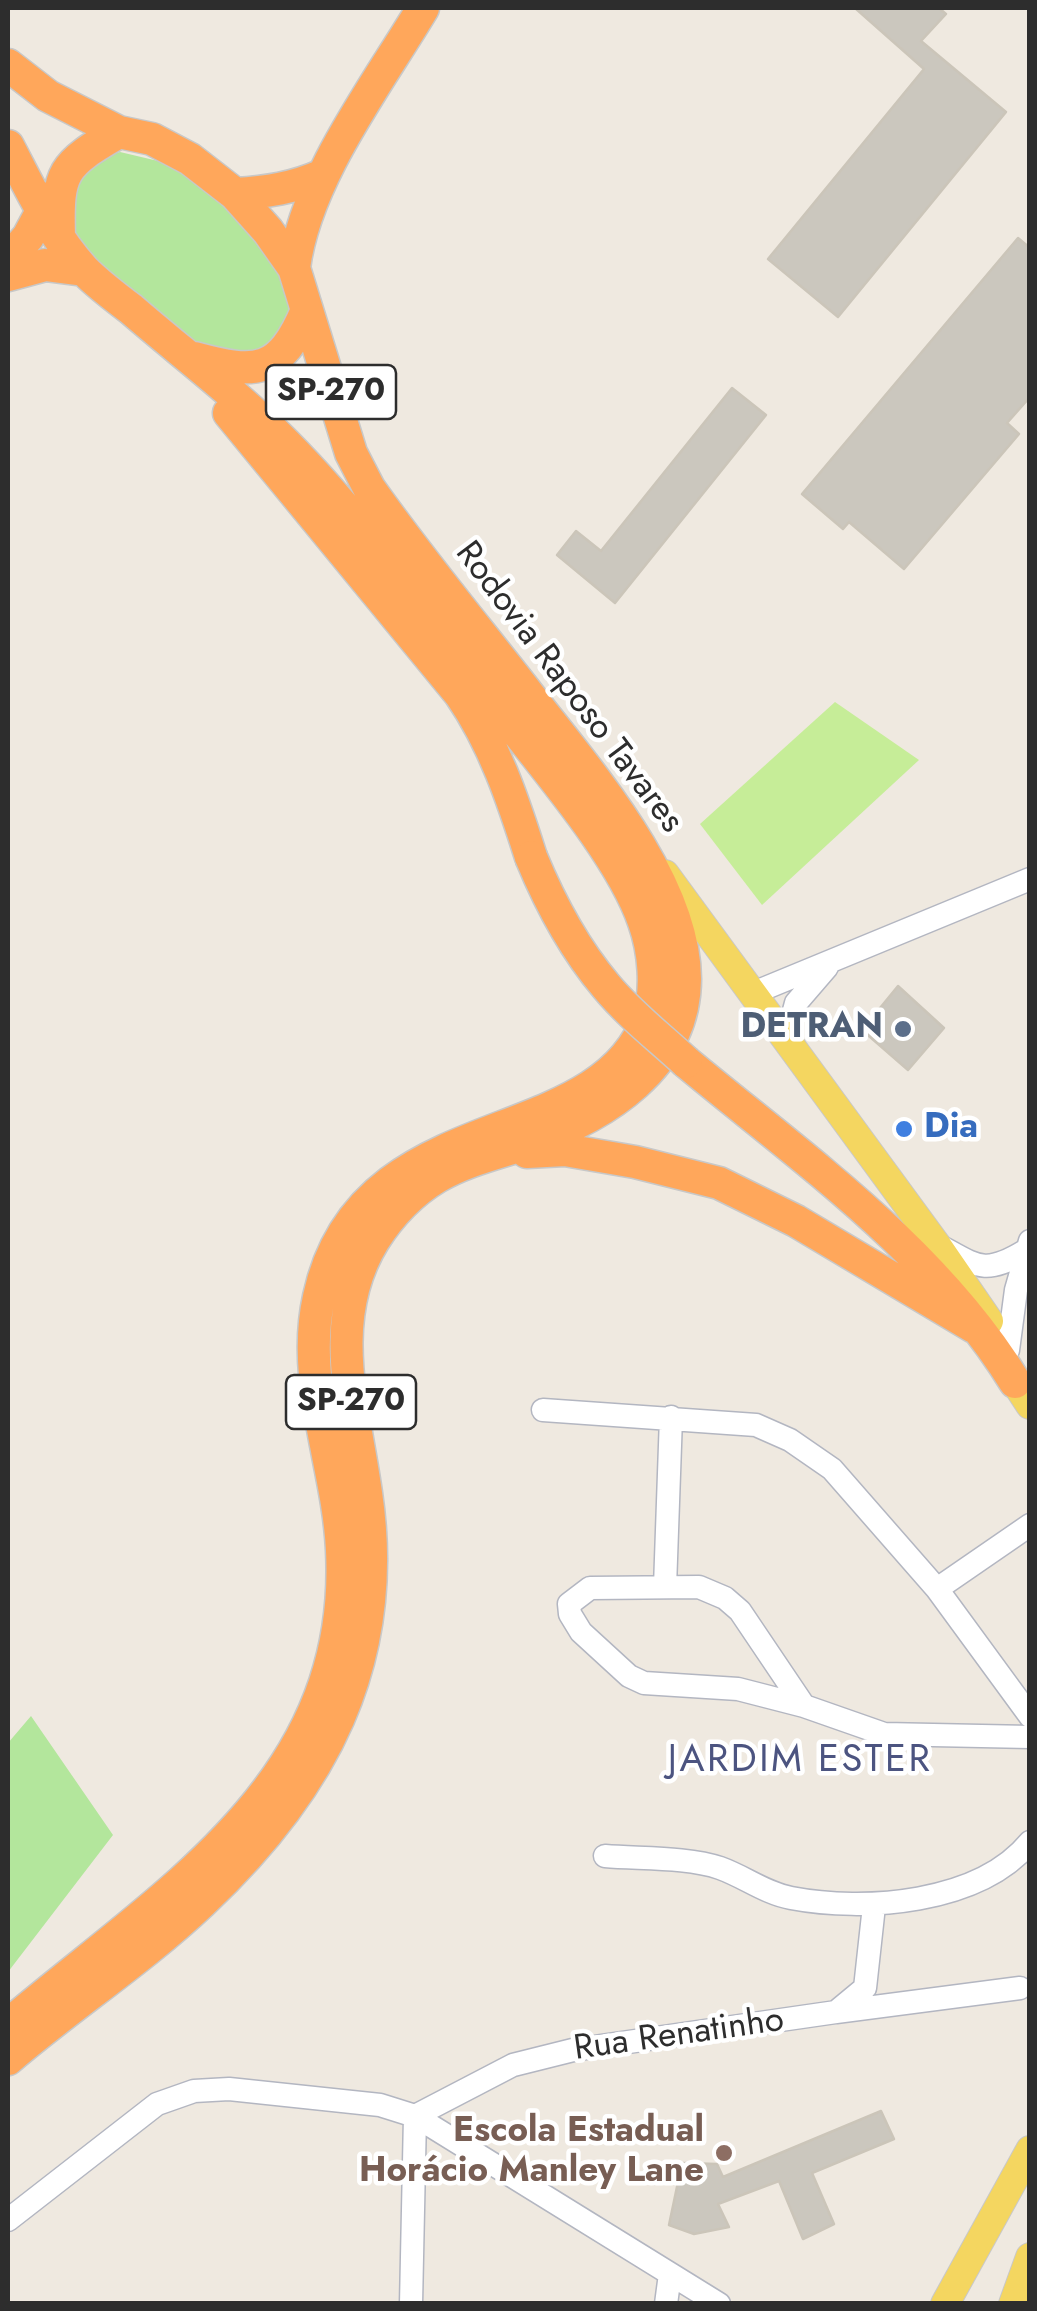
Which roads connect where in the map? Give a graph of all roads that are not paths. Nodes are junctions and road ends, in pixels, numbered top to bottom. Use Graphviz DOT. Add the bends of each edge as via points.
graph roads {
  1 [pos="424,8"];
  2 [pos="8,64"];
  3 [pos="119,132"];
  4 [pos="8,146"];
  5 [pos="323,175"];
  6 [pos="235,194"];
  7 [pos="50,224"];
  8 [pos="8,260"];
  9 [pos="294,268"];
  10 [pos="84,270"];
  11 [pos="8,275"];
  12 [pos="307,310"];
  13 [pos="191,362"];
  14 [pos="605,793"];
  15 [pos="1030,878"];
  16 [pos="833,961"];
  17 [pos="751,994"];
  18 [pos="786,1040"];
  19 [pos="492,1154"];
  20 [pos="936,1244"];
  21 [pos="1027,1246"];
  22 [pos="974,1328"];
  23 [pos="1008,1350"];
  24 [pos="1025,1390"];
  25 [pos="543,1410"];
  26 [pos="671,1418"];
  27 [pos="1030,1525"];
  28 [pos="665,1587"];
  29 [pos="937,1589"];
  30 [pos="804,1706"];
  31 [pos="1030,1716"];
  32 [pos="1030,1737"];
  33 [pos="1030,1842"];
  34 [pos="605,1856"];
  35 [pos="874,1906"];
  36 [pos="1020,1988"];
  37 [pos="836,2012"];
  38 [pos="8,2025"];
  39 [pos="8,2059"];
  40 [pos="415,2116"];
  41 [pos="1030,2150"];
  42 [pos="8,2220"];
  43 [pos="1029,2263"];
  44 [pos="670,2274"];
  45 [pos="949,2303"];
  46 [pos="411,2304"];
  47 [pos="666,2304"];
  48 [pos="718,2304"];
  49 [pos="1013,2304"];
  1 -- 5 [label="highway"];
  2 -- 3 [label="highway, Rodovia Raposo Tavares / SP-270" via="48,96"];
  3 -- 6 [label="highway, Rodovia Raposo Tavares / SP-270" via="152,139 190,159"];
  3 -- 7 [label="highway" via="63,175"];
  4 -- 7 [label="highway, Rodovia Raposo Tavares / SP-270"];
  5 -- 6 [label="highway" via="286,189"];
  5 -- 9 [label="highway" via="300,231"];
  6 -- 9 [label="highway, Rodovia Raposo Tavares / SP-270"];
  7 -- 8 [label="highway"];
  7 -- 10 [label="highway, Rodovia Raposo Tavares / SP-270"];
  9 -- 12 [label="highway, Rodovia Raposo Tavares / SP-270"];
  10 -- 11 [label="highway" via="45,266"];
  10 -- 13 [label="highway, Rodovia Raposo Tavares / SP-270"];
  12 -- 13 [label="highway" via="280,356 256,367"];
  12 -- 14 [label="highway, Rodovia Raposo Tavares / SP-270" via="344,435 369,488"];
  13 -- 22 [label="highway, bridge" via="480,724 548,897 607,988 885,1228"];
  13 -- 38 [label="highway, Rodovia Raposo Tavares / SP-270" via="286,444 349,512 569,799 643,918 651,950 650,1014 612,1070 558,1105 444,1148 383,1187 356,1216 334,1253 314,1336 344,1593 322,1694 296,1749 208,1859"];
  14 -- 17 [label="main road, SP-270"];
  14 -- 19 [label="highway, Rodovia Raposo Tavares / SP-270" via="650,864 673,922 685,978 674,1036 648,1071 606,1108"];
  15 -- 16 [label="street"];
  16 -- 17 [label="street"];
  16 -- 18 [label="street" via="796,1003"];
  17 -- 18 [label="main road, SP-270"];
  18 -- 20 [label="main road, SP-270"];
  19 -- 22 [label="highway" via="565,1150 719,1183 796,1221"];
  19 -- 39 [label="highway, Rodovia Raposo Tavares / SP-270" via="450,1170 412,1196 371,1244 355,1281 346,1355 372,1583 354,1677 318,1763 248,1857 199,1906"];
  20 -- 21 [label="street" via="988,1266 1001,1265"];
  20 -- 23 [label="main road"];
  21 -- 23 [label="street"];
  22 -- 24 [label="highway"];
  23 -- 24 [label="main road"];
  25 -- 26 [label="street"];
  26 -- 28 [label="street"];
  26 -- 29 [label="street" via="756,1425 790,1440 832,1470"];
  27 -- 29 [label="street"];
  28 -- 30 [label="street" via="700,1587 726,1598"];
  28 -- 30 [label="street" via="590,1588 570,1604 570,1614 581,1632 644,1682 738,1689"];
  29 -- 31 [label="street"];
  30 -- 32 [label="street" via="884,1734"];
  33 -- 35 [label="street" via="966,1886"];
  34 -- 35 [label="street" via="720,1868 790,1898"];
  35 -- 37 [label="street" via="865,1988"];
  36 -- 37 [label="street, Rua Renatinho"];
  37 -- 40 [label="street, Rua Renatinho" via="513,2065"];
  40 -- 42 [label="street" via="380,2105 194,2092 156,2104"];
  40 -- 44 [label="street"];
  40 -- 46 [label="street"];
  41 -- 45 [label="main road"];
  43 -- 49 [label="main road"];
  44 -- 47 [label="street"];
  44 -- 48 [label="street"];
}
